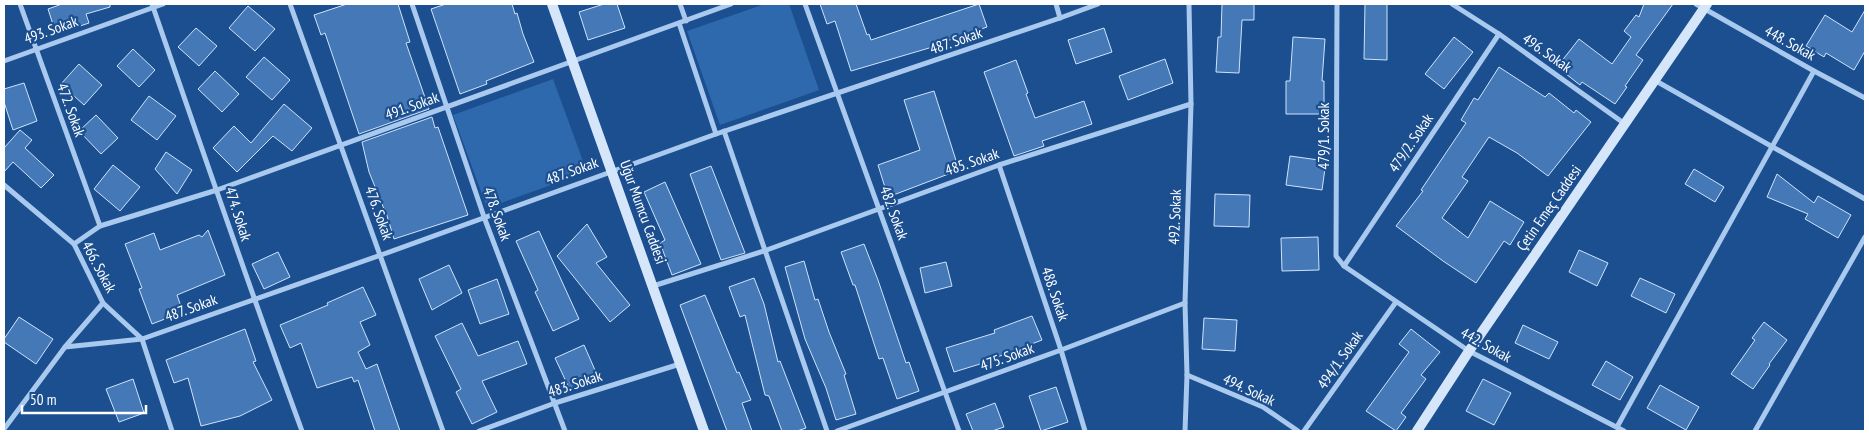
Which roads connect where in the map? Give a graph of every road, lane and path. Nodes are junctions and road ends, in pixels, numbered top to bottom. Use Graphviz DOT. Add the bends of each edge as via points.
graph roads {
  1 [pos="20,4"];
  2 [pos="163,4"];
  3 [pos="290,4"];
  4 [pos="412,4"];
  5 [pos="552,4"];
  6 [pos="680,4"];
  7 [pos="731,4"];
  8 [pos="805,4"];
  9 [pos="1056,4"];
  10 [pos="1098,4"];
  11 [pos="1189,4"];
  12 [pos="1336,4"];
  13 [pos="1452,4"];
  14 [pos="152,6"];
  15 [pos="1702,6"];
  16 [pos="1060,18"];
  17 [pos="686,21"];
  18 [pos="679,23"];
  19 [pos="1499,34"];
  20 [pos="35,49"];
  21 [pos="4,60"];
  22 [pos="573,61"];
  23 [pos="1814,71"];
  24 [pos="1656,80"];
  25 [pos="838,93"];
  26 [pos="1865,98"];
  27 [pos="1191,104"];
  28 [pos="446,107"];
  29 [pos="1626,124"];
  30 [pos="724,131"];
  31 [pos="716,134"];
  32 [pos="341,146"];
  33 [pos="1773,147"];
  34 [pos="999,165"];
  35 [pos="612,170"];
  36 [pos="4,185"];
  37 [pos="217,190"];
  38 [pos="1865,199"];
  39 [pos="879,208"];
  40 [pos="484,217"];
  41 [pos="100,226"];
  42 [pos="1865,237"];
  43 [pos="74,244"];
  44 [pos="764,251"];
  45 [pos="381,255"];
  46 [pos="1344,266"];
  47 [pos="654,286"];
  48 [pos="253,300"];
  49 [pos="1185,302"];
  50 [pos="1396,302"];
  51 [pos="103,303"];
  52 [pos="142,339"];
  53 [pos="65,348"];
  54 [pos="1061,350"];
  55 [pos="1469,352"];
  56 [pos="680,364"];
  57 [pos="1187,375"];
  58 [pos="945,393"];
  59 [pos="555,403"];
  60 [pos="1617,427"];
  61 [pos="4,430"];
  62 [pos="172,431"];
  63 [pos="302,431"];
  64 [pos="442,431"];
  65 [pos="479,431"];
  66 [pos="565,431"];
  67 [pos="704,431"];
  68 [pos="827,431"];
  69 [pos="836,431"];
  70 [pos="959,431"];
  71 [pos="1085,431"];
  72 [pos="1185,431"];
  73 [pos="1298,431"];
  74 [pos="1304,431"];
  75 [pos="1418,431"];
  76 [pos="1624,431"];
  77 [pos="1755,431"];
  1 -- 20 [label="street, 472. Sokak"];
  2 -- 14 [label="street, 493. Sokak"];
  3 -- 32 [label="street, 476. Sokak"];
  4 -- 28 [label="street, 478. Sokak"];
  5 -- 22 [label="street, Uğur Mumcu Caddesi"];
  6 -- 17 [label="street"];
  7 -- 17 [label="street, 491. Sokak"];
  8 -- 25 [label="street, 482. Sokak"];
  9 -- 16 [label="street"];
  10 -- 16 [label="street, 487. Sokak"];
  11 -- 27 [label="street, 492. Sokak"];
  12 -- 46 [label="street, 479/1. Sokak" via="1336,256"];
  13 -- 19 [label="street, 496. Sokak"];
  14 -- 20 [label="street, 493. Sokak"];
  14 -- 37 [label="street, 474. Sokak"];
  15 -- 23 [label="street, 448. Sokak"];
  15 -- 24 [label="street, Çetin Emeç Caddesi"];
  16 -- 25 [label="street, 487. Sokak"];
  17 -- 18 [label="street, 491. Sokak"];
  18 -- 22 [label="street, 491. Sokak"];
  18 -- 31 [label="street"];
  19 -- 29 [label="street, 496. Sokak"];
  19 -- 46 [label="street, 479/2. Sokak"];
  20 -- 21 [label="street, 493. Sokak"];
  20 -- 41 [label="street, 472. Sokak"];
  22 -- 28 [label="street, 491. Sokak"];
  22 -- 35 [label="street, Uğur Mumcu Caddesi"];
  23 -- 26 [label="street, 448. Sokak"];
  23 -- 33 [label="street"];
  24 -- 29 [label="street, Çetin Emeç Caddesi"];
  24 -- 33 [label="street"];
  25 -- 30 [label="street, 487. Sokak"];
  25 -- 39 [label="street, 482. Sokak"];
  27 -- 34 [label="street, 485. Sokak"];
  27 -- 49 [label="street, 492. Sokak"];
  28 -- 32 [label="street, 491. Sokak"];
  28 -- 40 [label="street, 478. Sokak"];
  29 -- 55 [label="street, Çetin Emeç Caddesi"];
  30 -- 31 [label="street, 487. Sokak"];
  30 -- 44 [label="street"];
  31 -- 35 [label="street, 487. Sokak"];
  32 -- 37 [label="street, 491. Sokak"];
  32 -- 45 [label="street, 476. Sokak"];
  33 -- 38 [label="street"];
  33 -- 60 [label="street"];
  34 -- 39 [label="street, 485. Sokak"];
  34 -- 54 [label="street, 488. Sokak"];
  35 -- 40 [label="street, 487. Sokak"];
  35 -- 47 [label="street, Uğur Mumcu Caddesi"];
  36 -- 43 [label="street, 466. Sokak"];
  37 -- 41 [label="street, 491. Sokak"];
  37 -- 48 [label="street, 474. Sokak"];
  39 -- 44 [label="street, 485. Sokak"];
  39 -- 58 [label="street, 482. Sokak"];
  40 -- 45 [label="street, 487. Sokak"];
  40 -- 59 [label="street, 478. Sokak"];
  41 -- 43 [label="street, 491. Sokak"];
  42 -- 77 [label="street"];
  43 -- 51 [label="street, 466. Sokak"];
  44 -- 47 [label="street, 485. Sokak"];
  44 -- 68 [label="street"];
  45 -- 48 [label="street, 487. Sokak"];
  45 -- 64 [label="street, 476. Sokak"];
  46 -- 50 [label="street, 442. Sokak"];
  47 -- 56 [label="street, Uğur Mumcu Caddesi"];
  48 -- 52 [label="street, 487. Sokak"];
  48 -- 63 [label="street, 474. Sokak"];
  49 -- 54 [label="street, 475. Sokak"];
  49 -- 57 [label="street, 492. Sokak"];
  50 -- 55 [label="street, 442. Sokak"];
  50 -- 74 [label="street, 494/1. Sokak"];
  51 -- 52 [label="street, 466. Sokak"];
  51 -- 53 [label="street"];
  52 -- 53 [label="street, 487. Sokak"];
  52 -- 62 [label="street, 466. Sokak"];
  53 -- 61 [label="street"];
  54 -- 58 [label="street, 475. Sokak"];
  54 -- 71 [label="street, 488. Sokak"];
  55 -- 60 [label="street, 442. Sokak"];
  55 -- 75 [label="street, Çetin Emeç Caddesi"];
  56 -- 59 [label="street, 483. Sokak"];
  56 -- 67 [label="street, Uğur Mumcu Caddesi"];
  57 -- 72 [label="street, 492. Sokak"];
  57 -- 73 [label="street, 494. Sokak" via="1263,407"];
  58 -- 69 [label="street, 475. Sokak"];
  58 -- 70 [label="street, 482. Sokak"];
  59 -- 65 [label="street, 483. Sokak"];
  59 -- 66 [label="street, 478. Sokak"];
  60 -- 76 [label="street, 442. Sokak"];
}
